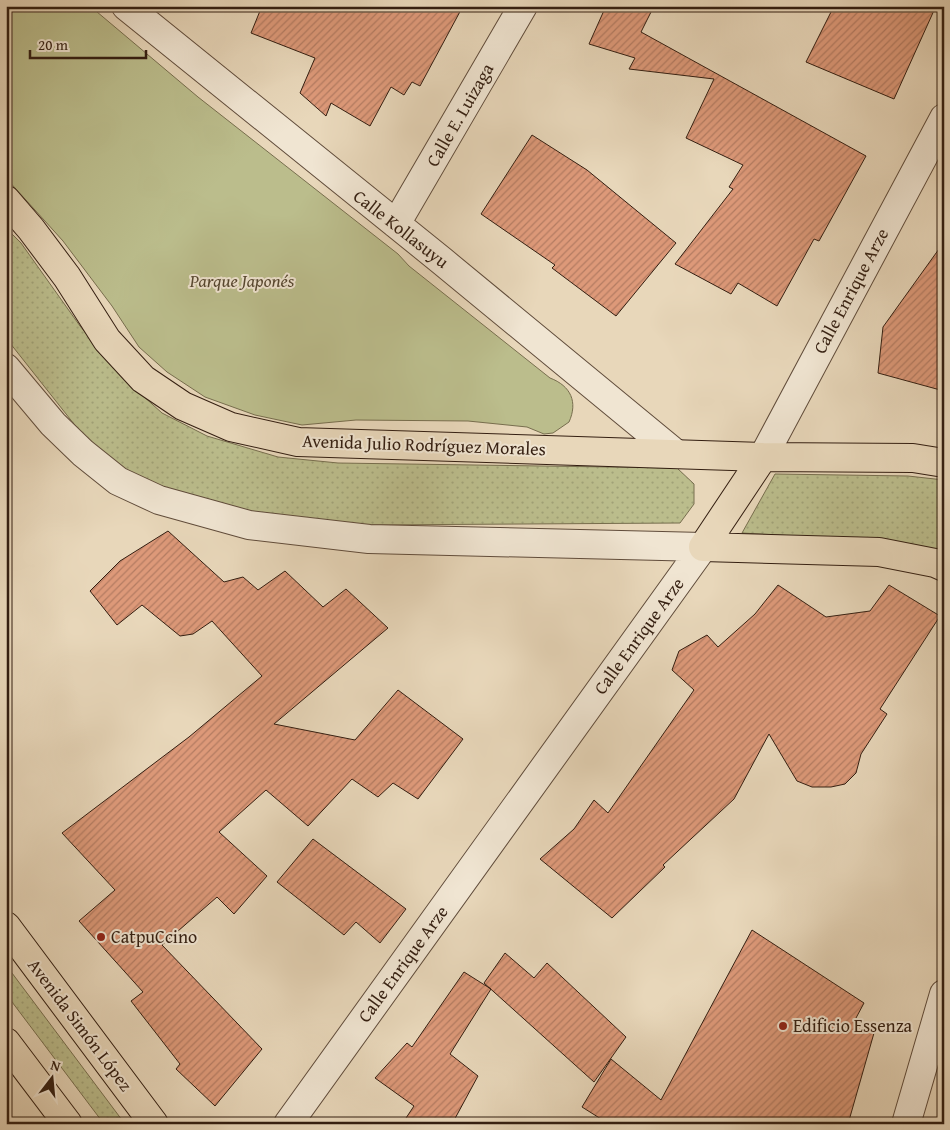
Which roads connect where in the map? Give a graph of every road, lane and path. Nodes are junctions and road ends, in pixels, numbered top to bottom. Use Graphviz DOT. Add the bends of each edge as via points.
graph roads {
  1 [pos="126,6"];
  2 [pos="523,6"];
  3 [pos="944,118"];
  4 [pos="6,200"];
  5 [pos="396,224"];
  6 [pos="6,368"];
  7 [pos="675,454"];
  8 [pos="763,457"];
  9 [pos="944,463"];
  10 [pos="703,547"];
  11 [pos="944,567"];
  12 [pos="6,926"];
  13 [pos="944,994"];
  14 [pos="6,1042"];
  15 [pos="68,1124"];
  16 [pos="154,1124"];
  17 [pos="288,1124"];
  18 [pos="906,1124"];
  1 -- 5 [label="street, Calle Kollasuyu"];
  2 -- 5 [label="street, Calle E. Luizaga"];
  3 -- 8 [label="street, Calle Enrique Arze"];
  4 -- 7 [label="main road, Avenida Julio Rodríguez Morales" via="67,277 107,340 143,379 183,406 232,427 298,442"];
  5 -- 7 [label="street, Calle Kollasuyu"];
  6 -- 10 [label="street" via="53,424 118,481 159,500 249,526 369,539"];
  7 -- 8 [label="main road, Avenida Julio Rodríguez Morales"];
  8 -- 9 [label="main road, Avenida Julio Rodríguez Morales" via="913,458"];
  8 -- 10 [label="main road, Calle Enrique Arze"];
  10 -- 11 [label="main road" via="879,552"];
  10 -- 17 [label="street, Calle Enrique Arze"];
  12 -- 16 [label="main road, Avenida Simón López"];
  13 -- 18 [label="street"];
  14 -- 15 [label="main road"];
}
